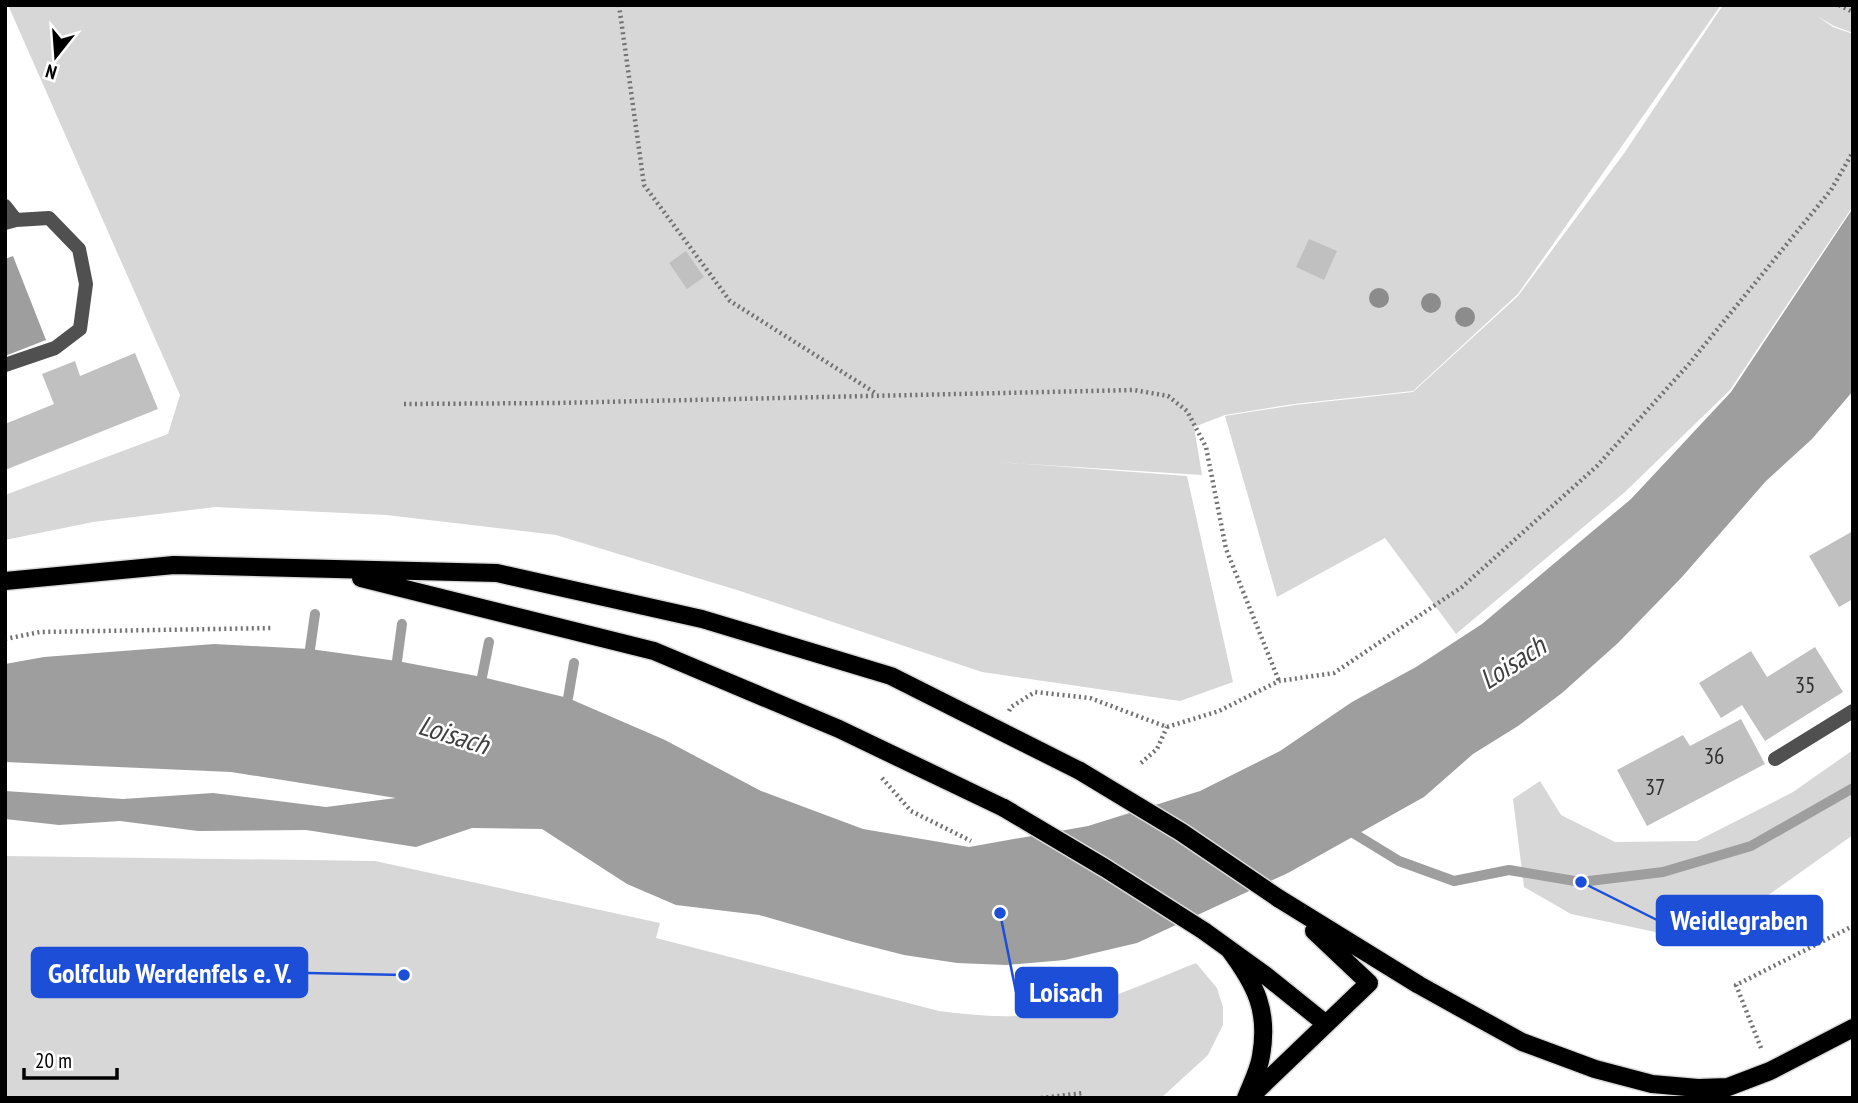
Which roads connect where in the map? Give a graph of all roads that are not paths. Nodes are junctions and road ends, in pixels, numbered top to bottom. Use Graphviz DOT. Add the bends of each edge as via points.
graph roads {
  1 [pos="5,206"];
  2 [pos="11,221"];
  3 [pos="5,365"];
  4 [pos="327,569"];
  5 [pos="5,581"];
  6 [pos="1853,711"];
  7 [pos="1775,759"];
  8 [pos="1278,898"];
  9 [pos="1229,949"];
  10 [pos="1326,1024"];
  11 [pos="1853,1028"];
  12 [pos="1247,1098"];
  1 -- 2 [label="street"];
  2 -- 3 [label="street" via="49,218 79,249 86,284 80,329 55,348"];
  4 -- 5 [label="main road" via="174,565"];
  4 -- 8 [label="main road, bridge" via="496,573 702,619 891,676 1080,771"];
  4 -- 9 [label="main road, bridge" via="654,650 839,729 1004,807"];
  6 -- 7 [label="street"];
  8 -- 10 [label="main road" via="1369,983"];
  8 -- 11 [label="main road" via="1522,1042 1652,1084 1728,1087"];
  9 -- 10 [label="main road"];
  9 -- 12 [label="main road" via="1256,992 1264,1015 1261,1058"];
  10 -- 12 [label="main road"];
}
